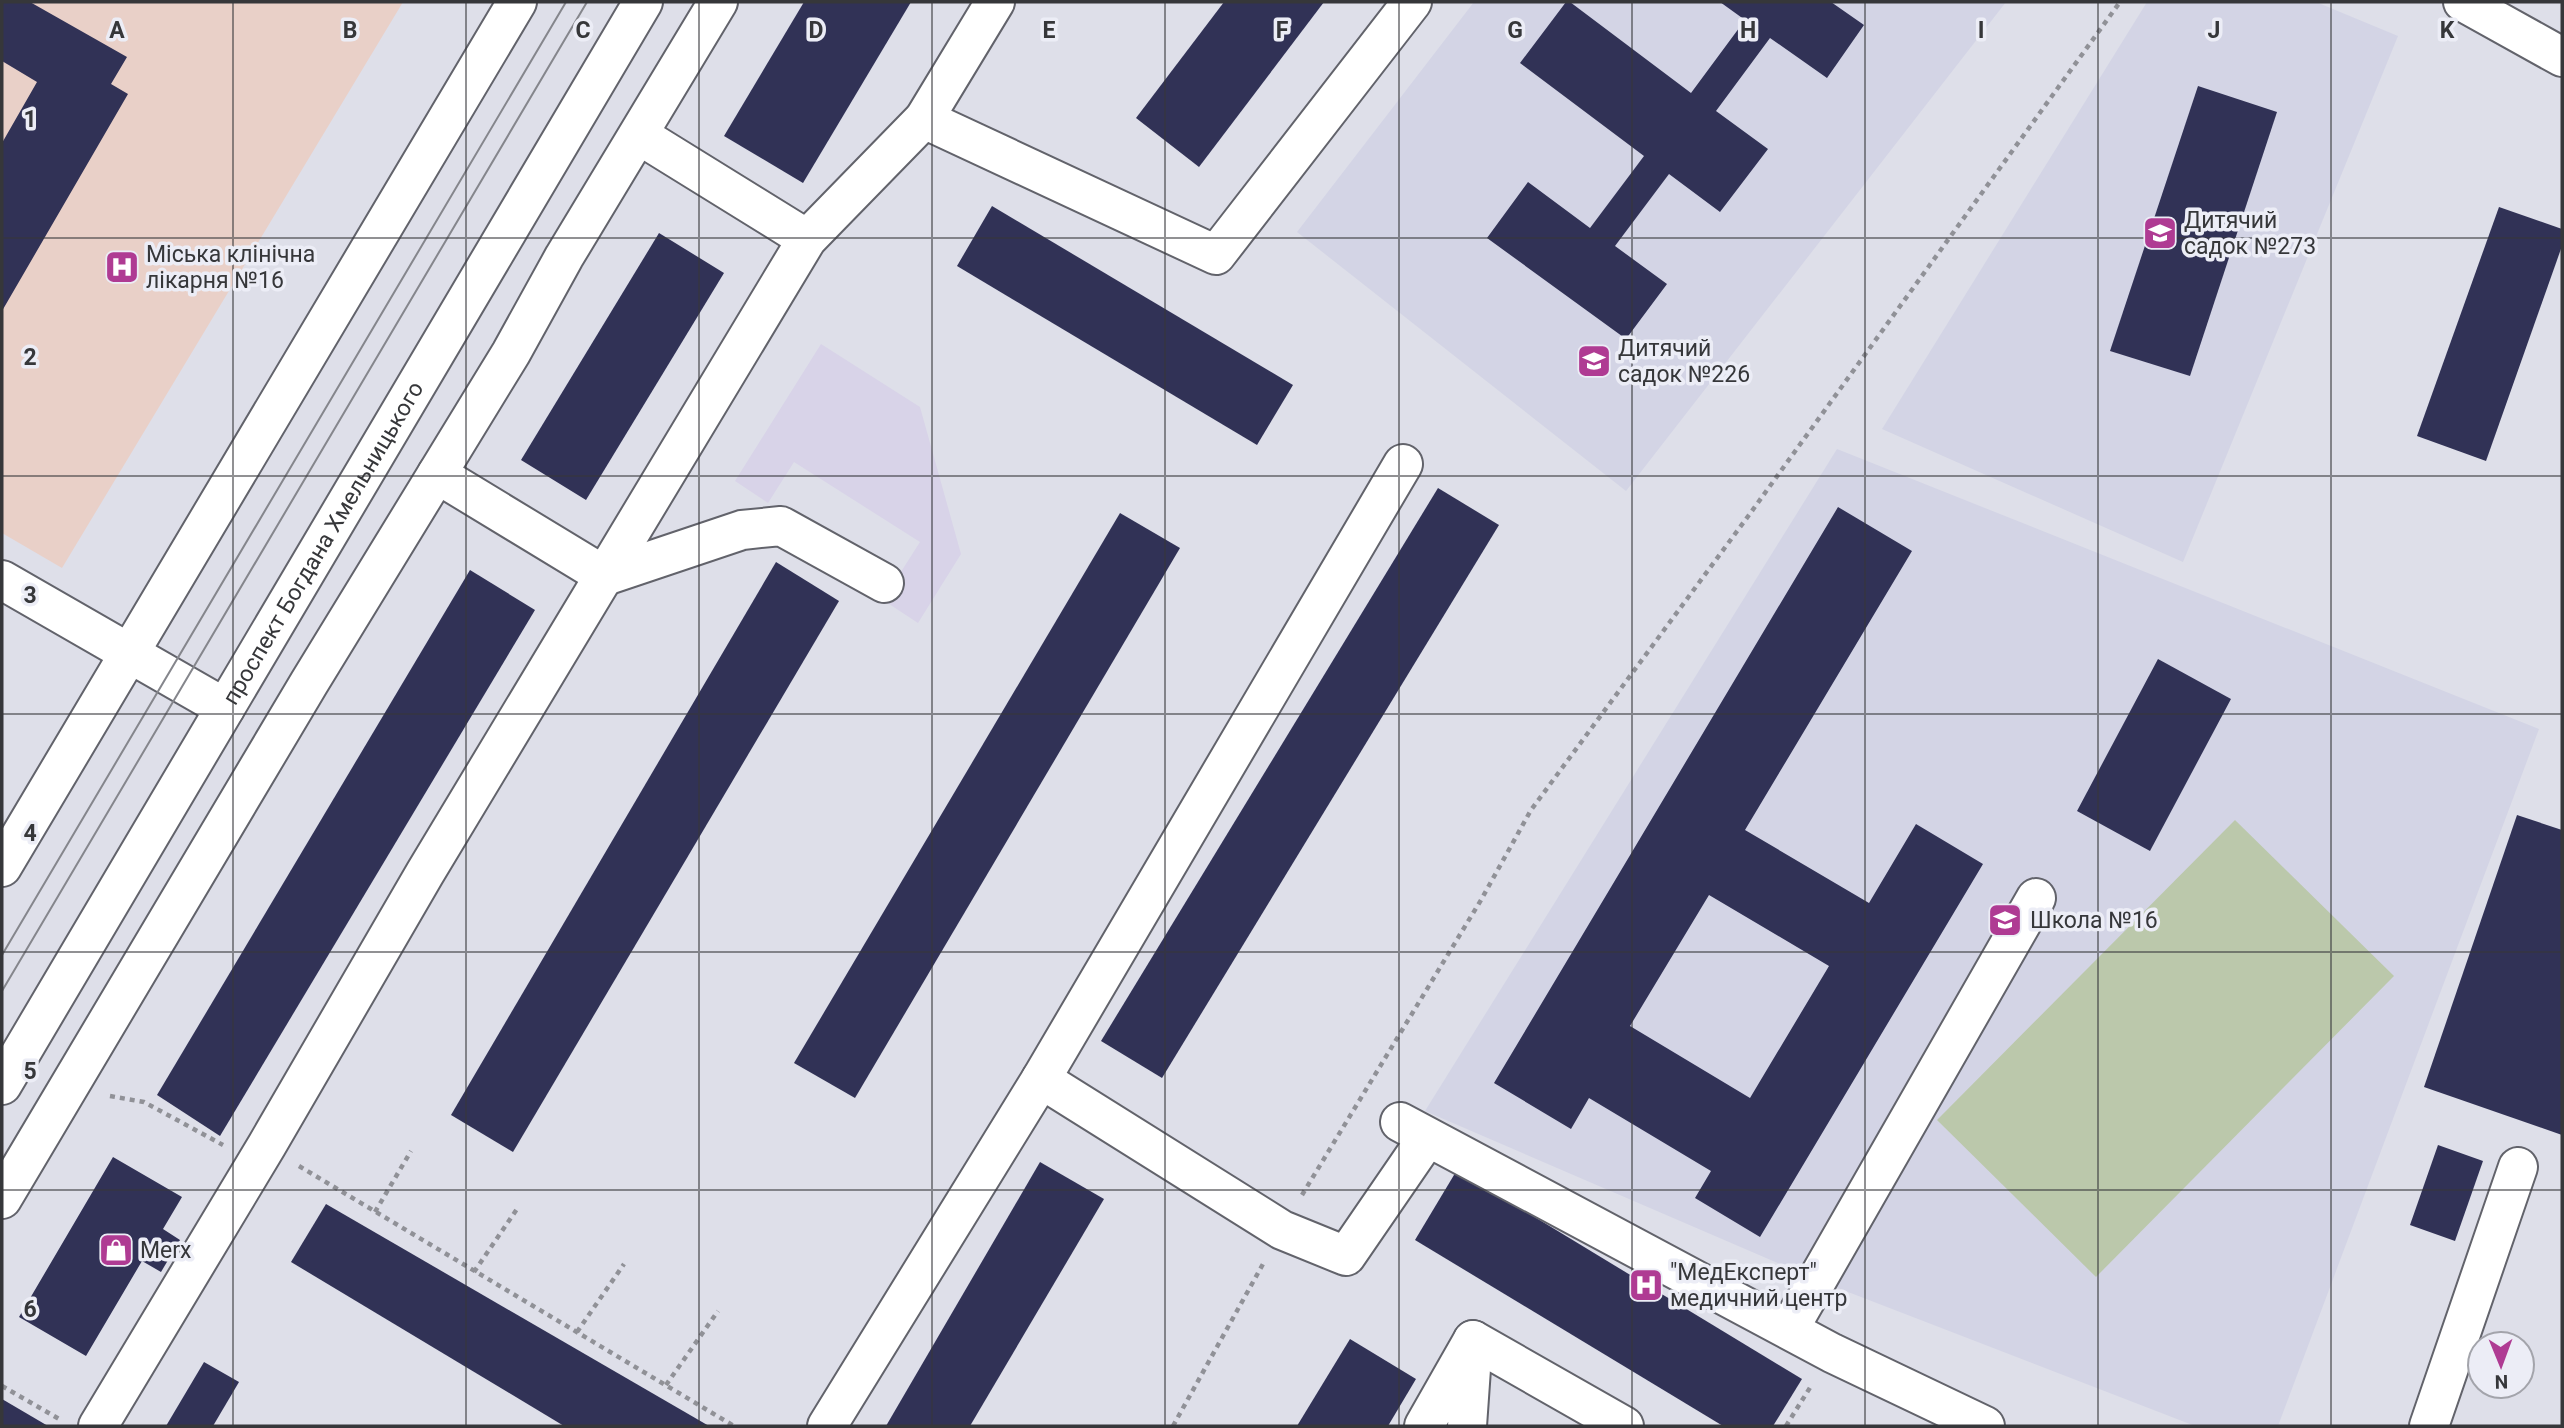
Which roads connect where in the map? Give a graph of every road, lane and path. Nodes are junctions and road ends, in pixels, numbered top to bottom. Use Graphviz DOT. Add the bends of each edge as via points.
graph roads {
  1 [pos="517,2"];
  2 [pos="643,2"];
  3 [pos="718,2"];
  4 [pos="995,2"];
  5 [pos="1412,2"];
  6 [pos="2120,2"];
  7 [pos="2463,2"];
  8 [pos="2561,53"];
  9 [pos="924,120"];
  10 [pos="639,135"];
  11 [pos="807,239"];
  12 [pos="1404,464"];
  13 [pos="437,474"];
  14 [pos="606,576"];
  15 [pos="2,580"];
  16 [pos="884,583"];
  17 [pos="129,653"];
  18 [pos="225,708"];
  19 [pos="2,867"];
  20 [pos="2036,898"];
  21 [pos="1041,1079"];
  22 [pos="2,1085"];
  23 [pos="68,1090"];
  24 [pos="411,1151"];
  25 [pos="261,1154"];
  26 [pos="2518,1167"];
  27 [pos="2,1199"];
  28 [pos="517,1209"];
  29 [pos="375,1212"];
  30 [pos="1282,1230"];
  31 [pos="624,1264"];
  32 [pos="1263,1265"];
  33 [pos="474,1272"];
  34 [pos="718,1311"];
  35 [pos="1789,1329"];
  36 [pos="578,1332"];
  37 [pos="1473,1340"];
  38 [pos="666,1385"];
  39 [pos="2,1386"];
  40 [pos="60,1420"];
  41 [pos="98,1426"];
  42 [pos="734,1426"];
  43 [pos="827,1426"];
  44 [pos="1173,1426"];
  45 [pos="1424,1426"];
  46 [pos="1467,1426"];
  47 [pos="1624,1426"];
  48 [pos="1985,1426"];
  49 [pos="2428,1426"];
  1 -- 17 [label="main road"];
  2 -- 18 [label="main road, проспект Богдана Хмельницького"];
  3 -- 10 [label="main road"];
  4 -- 9 [label="main road"];
  5 -- 9 [label="main road" via="1216,255"];
  6 -- 30 [label="path" via="1531,810"];
  7 -- 8 [label="main road"];
  9 -- 11 [label="main road"];
  10 -- 11 [label="main road"];
  10 -- 13 [label="main road"];
  11 -- 14 [label="main road"];
  12 -- 21 [label="main road"];
  13 -- 14 [label="main road"];
  13 -- 23 [label="main road"];
  14 -- 16 [label="main road" via="742,530 781,526"];
  14 -- 25 [label="main road"];
  15 -- 17 [label="main road"];
  17 -- 18 [label="main road"];
  17 -- 19 [label="main road"];
  18 -- 22 [label="main road, проспект Богдана Хмельницького"];
  20 -- 35 [label="main road"];
  21 -- 30 [label="main road"];
  21 -- 43 [label="main road"];
  23 -- 25 [label="path" via="144,1102"];
  23 -- 27 [label="main road"];
  24 -- 29 [label="path"];
  25 -- 29 [label="path"];
  25 -- 41 [label="main road"];
  26 -- 49 [label="main road"];
  28 -- 33 [label="path"];
  29 -- 33 [label="path"];
  30 -- 35 [label="main road" via="1346,1256 1413,1130"];
  31 -- 36 [label="path"];
  32 -- 44 [label="path"];
  33 -- 36 [label="path"];
  34 -- 38 [label="path"];
  35 -- 48 [label="main road"];
  36 -- 38 [label="path"];
  37 -- 45 [label="main road"];
  37 -- 46 [label="main road"];
  37 -- 47 [label="main road"];
  38 -- 42 [label="path"];
  39 -- 40 [label="path"];
}
